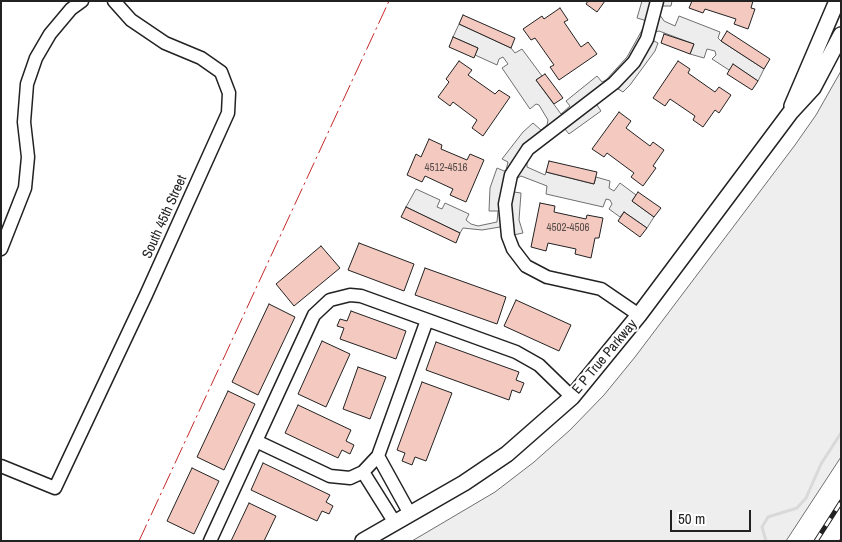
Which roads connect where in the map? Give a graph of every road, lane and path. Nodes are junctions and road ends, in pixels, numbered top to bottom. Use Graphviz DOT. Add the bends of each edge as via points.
graph roads {
  1 [pos="82,1"];
  2 [pos="114,1"];
  3 [pos="657,1"];
  4 [pos="837,1"];
  5 [pos="841,35"];
  6 [pos="790,112"];
  7 [pos="1,249"];
  8 [pos="639,315"];
  9 [pos="427,320"];
  10 [pos="572,397"];
  11 [pos="256,441"];
  12 [pos="378,456"];
  13 [pos="1,466"];
  14 [pos="363,472"];
  15 [pos="410,514"];
  16 [pos="396,523"];
  17 [pos="210,541"];
  18 [pos="363,541"];
  1 -- 7 [label="street" via="50,34 36,58 27,84 25,188"];
  2 -- 13 [label="street, South 45th Street" via="131,20 165,43 201,58 221,72 229,93 228,113 55,488"];
  3 -- 8 [label="street" via="647,39 634,62 614,83 528,149 511,175 505,204 508,236 513,250 526,266 547,277 601,289"];
  4 -- 6 [label="main road"];
  5 -- 6 [label="main road" via="813,88"];
  6 -- 8 [label="main road, E P True Parkway"];
  8 -- 10 [label="main road, E P True Parkway"];
  9 -- 10 [label="street" via="531,358"];
  9 -- 11 [label="street" via="361,296 330,300 314,314"];
  9 -- 12 [label="street"];
  10 -- 15 [label="main road, E P True Parkway" via="507,454"];
  11 -- 14 [label="street" via="330,476 350,478"];
  11 -- 17 [label="street"];
  12 -- 14 [label="street"];
  12 -- 15 [label="street"];
  14 -- 16 [label="street"];
  15 -- 16 [label="main road, E P True Parkway"];
  16 -- 18 [label="main road, E P True Parkway"];
}
